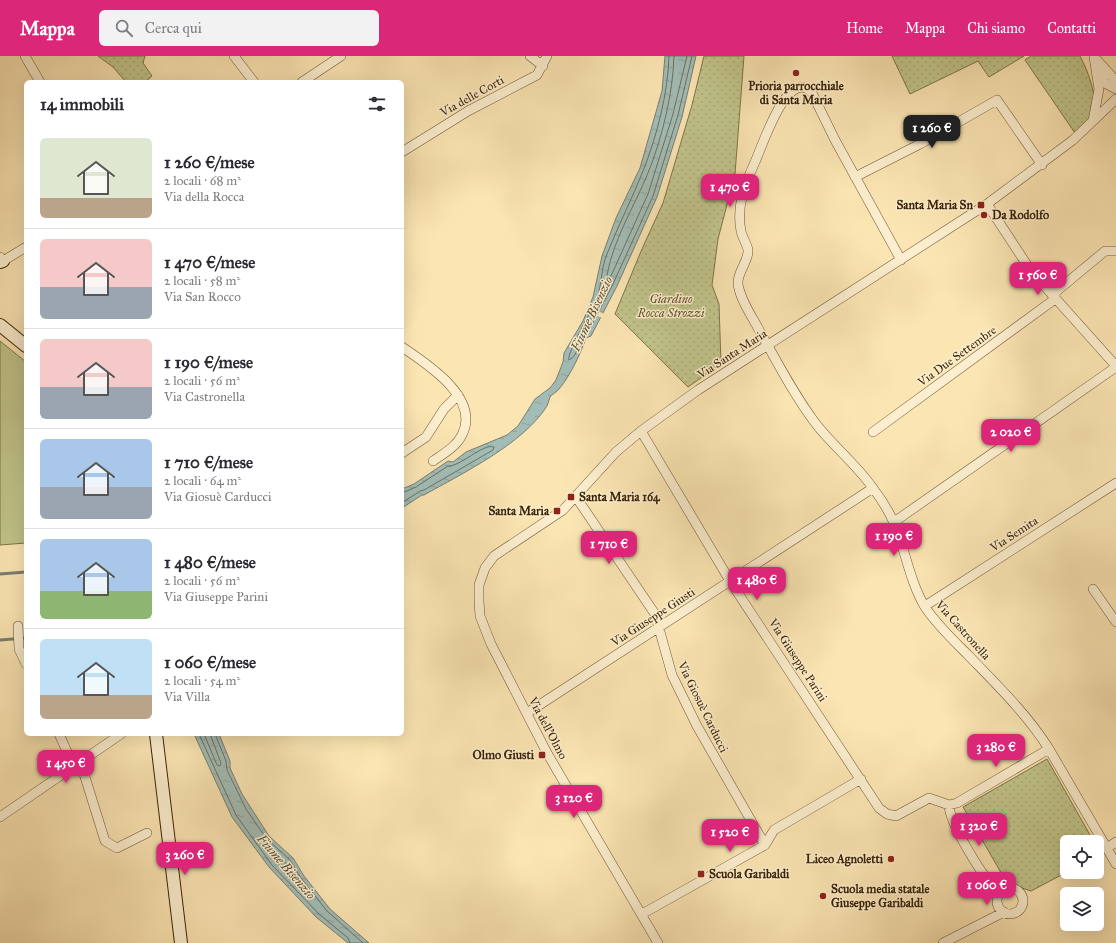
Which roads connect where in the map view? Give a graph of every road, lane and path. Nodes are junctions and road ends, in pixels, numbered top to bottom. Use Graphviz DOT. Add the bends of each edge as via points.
graph roads {
  1 [pos="25,56"];
  2 [pos="234,56"];
  3 [pos="341,56"];
  4 [pos="530,56"];
  5 [pos="548,56"];
  6 [pos="1094,56"];
  7 [pos="543,66"];
  8 [pos="39,80"];
  9 [pos="252,80"];
  10 [pos="305,80"];
  11 [pos="1116,81"];
  12 [pos="1116,89"];
  13 [pos="1116,100"];
  14 [pos="1093,123"];
  15 [pos="404,151"];
  16 [pos="1042,165"];
  17 [pos="855,177"];
  18 [pos="987,204"];
  19 [pos="24,248"];
  20 [pos="1116,251"];
  21 [pos="1,260"];
  22 [pos="900,260"];
  23 [pos="1054,297"];
  24 [pos="0,325"];
  25 [pos="24,344"];
  26 [pos="768,346"];
  27 [pos="404,348"];
  28 [pos="1116,366"];
  29 [pos="458,395"];
  30 [pos="641,431"];
  31 [pos="873,432"];
  32 [pos="404,452"];
  33 [pos="433,461"];
  34 [pos="1116,483"];
  35 [pos="873,488"];
  36 [pos="576,497"];
  37 [pos="894,522"];
  38 [pos="730,581"];
  39 [pos="1093,589"];
  40 [pos="479,602"];
  41 [pos="925,606"];
  42 [pos="1116,622"];
  43 [pos="18,626"];
  44 [pos="659,628"];
  45 [pos="24,660"];
  46 [pos="527,714"];
  47 [pos="60,736"];
  48 [pos="118,736"];
  49 [pos="156,736"];
  50 [pos="1049,749"];
  51 [pos="80,761"];
  52 [pos="861,780"];
  53 [pos="949,805"];
  54 [pos="0,818"];
  55 [pos="147,833"];
  56 [pos="1116,842"];
  57 [pos="765,845"];
  58 [pos="1107,848"];
  59 [pos="1116,864"];
  60 [pos="999,893"];
  61 [pos="177,908"];
  62 [pos="1004,912"];
  63 [pos="642,914"];
  64 [pos="181,943"];
  65 [pos="188,943"];
  66 [pos="658,943"];
  67 [pos="943,943"];
  1 -- 8 [label="street"];
  2 -- 9 [label="street"];
  3 -- 10 [label="street"];
  4 -- 7 [label="street"];
  5 -- 7 [label="street, Via delle Corti"];
  6 -- 11 [label="street"];
  6 -- 12 [label="street" via="1105,83"];
  6 -- 14 [label="street" via="1099,89"];
  7 -- 15 [label="street, Via delle Corti" via="537,75 468,110"];
  13 -- 14 [label="street, Via Santa Maria"];
  14 -- 16 [label="street, Via Santa Maria"];
  16 -- 17 [label="street" via="997,100"];
  16 -- 18 [label="street, Via Santa Maria"];
  17 -- 22 [label="street"];
  17 -- 26 [label="street, Via Castronella" via="812,93 799,86 792,89 776,115 744,188 741,204 741,233 748,252 740,270 738,285"];
  18 -- 22 [label="street, Via Santa Maria"];
  18 -- 23 [label="street" via="1031,271"];
  19 -- 21 [label="street"];
  20 -- 23 [label="street, Via Due Settembre" via="1104,251"];
  22 -- 26 [label="street, Via Santa Maria"];
  23 -- 28 [label="street"];
  23 -- 31 [label="street, Via Due Settembre"];
  24 -- 25 [label="main road"];
  26 -- 30 [label="street, Via Santa Maria" via="698,390"];
  26 -- 35 [label="street, Via Castronella" via="818,426"];
  27 -- 29 [label="street" via="437,372"];
  28 -- 37 [label="street"];
  29 -- 32 [label="street" via="444,409 426,437"];
  29 -- 33 [label="street" via="464,406 466,418 462,435 451,448"];
  30 -- 36 [label="street, Via Santa Maria" via="616,452"];
  30 -- 38 [label="street, Via Giuseppe Parini"];
  34 -- 41 [label="street, Via Semita"];
  35 -- 37 [label="street, Via Castronella"];
  35 -- 38 [label="street, Via Giuseppe Giusti"];
  36 -- 40 [label="street, Via Santa Maria" via="552,519 494,556 480,579"];
  36 -- 44 [label="street, Via Giosuè Carducci" via="655,614"];
  37 -- 41 [label="street, Via Castronella" via="912,579"];
  38 -- 44 [label="street, Via Giuseppe Giusti"];
  38 -- 52 [label="street, Via Giuseppe Parini"];
  39 -- 42 [label="street"];
  40 -- 46 [label="street, Via dell'Olmo" via="480,616 486,633"];
  41 -- 50 [label="street, Via Castronella" via="942,628 1024,715"];
  43 -- 45 [label="street" via="19,649"];
  44 -- 46 [label="street, Via Giuseppe Giusti"];
  44 -- 57 [label="street, Via Giosuè Carducci" via="672,675 694,720"];
  46 -- 63 [label="street, Via dell'Olmo" via="547,753"];
  47 -- 51 [label="street" via="70,758"];
  48 -- 51 [label="street"];
  49 -- 61 [label="main road"];
  50 -- 53 [label="street" via="957,803"];
  50 -- 58 [label="street, Via Castronella"];
  51 -- 54 [label="street"];
  51 -- 55 [label="street" via="105,841 117,848"];
  52 -- 53 [label="street, Via Giuseppe Parini" via="879,808 891,816 929,798"];
  52 -- 57 [label="street" via="774,830"];
  53 -- 60 [label="street" via="954,824 987,882"];
  56 -- 58 [label="street"];
  57 -- 63 [label="street"];
  58 -- 59 [label="street, Via Castronella"];
  60 -- 62 [label="street" via="997,902"];
  60 -- 62 [label="street" via="1011,888 1019,892 1022,898 1018,911"];
  61 -- 64 [label="main road"];
  61 -- 65 [label="main road"];
  62 -- 67 [label="street"];
  63 -- 66 [label="street, Via dell'Olmo"];
}
